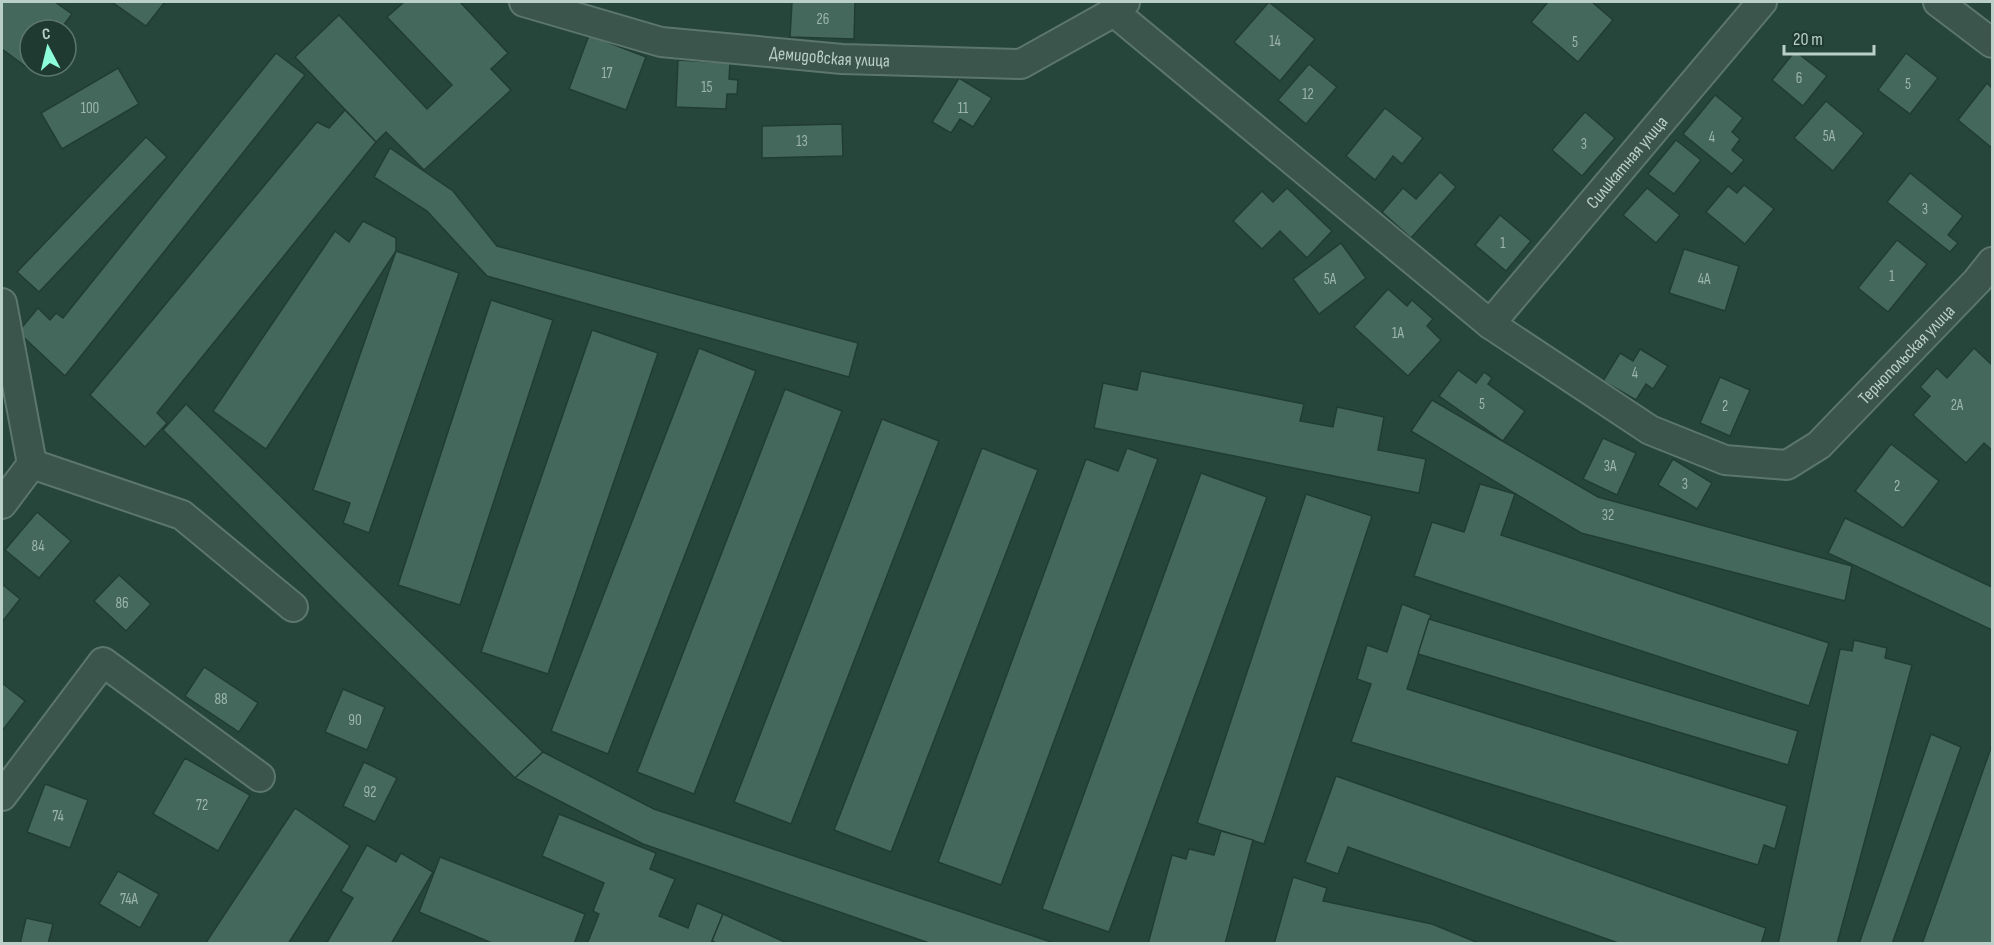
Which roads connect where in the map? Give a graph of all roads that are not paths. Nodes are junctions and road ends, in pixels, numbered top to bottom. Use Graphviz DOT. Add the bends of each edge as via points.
graph roads {
  1 [pos="524,2"];
  2 [pos="1762,2"];
  3 [pos="1938,2"];
  4 [pos="1120,7"];
  5 [pos="1992,43"];
  6 [pos="1992,262"];
  7 [pos="2,303"];
  8 [pos="1490,324"];
  9 [pos="32,464"];
  10 [pos="2,504"];
  11 [pos="293,607"];
  12 [pos="260,777"];
  13 [pos="2,796"];
  1 -- 4 [label="street, Демидовская улица" via="661,42 842,59 1021,64"];
  2 -- 8 [label="street, Силикатная улица"];
  3 -- 5 [label="street"];
  4 -- 8 [label="street, Тернопольская улица"];
  6 -- 8 [label="street, Тернопольская улица" via="1819,445 1787,465 1725,460 1650,430"];
  7 -- 9 [label="street"];
  9 -- 10 [label="street"];
  9 -- 11 [label="street" via="182,515"];
  12 -- 13 [label="street" via="103,662"];
}
